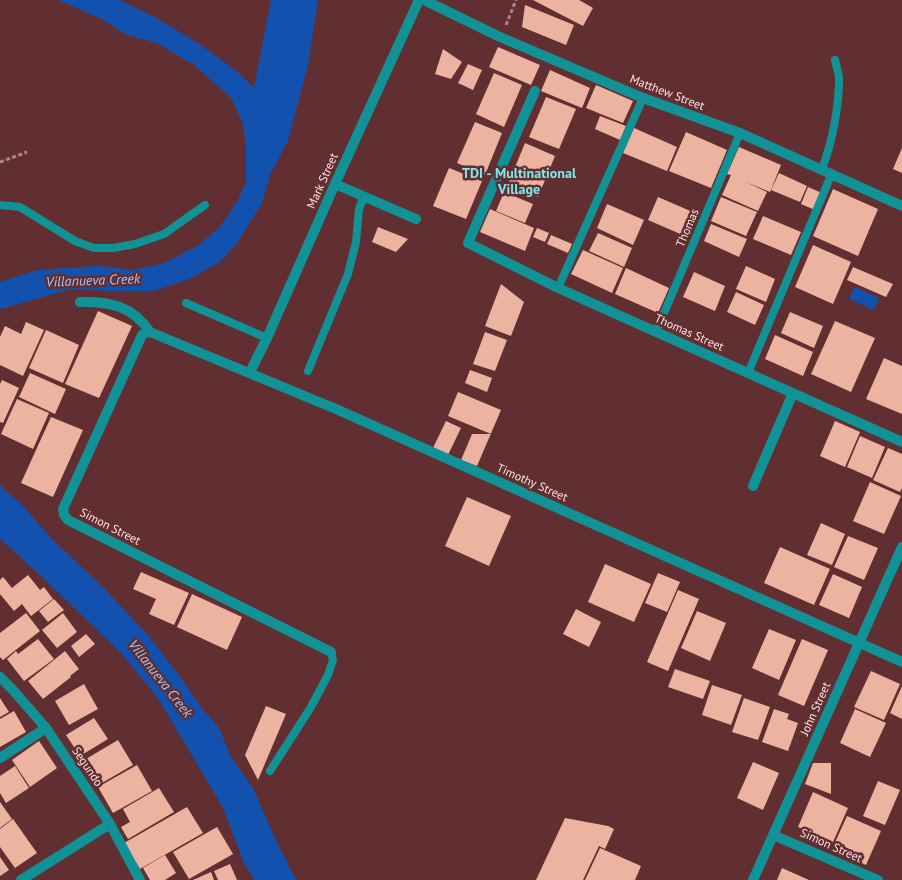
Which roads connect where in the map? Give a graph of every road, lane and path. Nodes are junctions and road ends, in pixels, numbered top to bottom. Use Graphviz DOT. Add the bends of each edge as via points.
graph roads {
  1 [pos="419,0"];
  2 [pos="424,0"];
  3 [pos="516,0"];
  4 [pos="500,38"];
  5 [pos="834,60"];
  6 [pos="535,90"];
  7 [pos="643,98"];
  8 [pos="740,133"];
  9 [pos="27,152"];
  10 [pos="0,162"];
  11 [pos="827,171"];
  12 [pos="335,184"];
  13 [pos="364,196"];
  14 [pos="0,205"];
  15 [pos="205,205"];
  16 [pos="902,206"];
  17 [pos="416,219"];
  18 [pos="558,288"];
  19 [pos="80,302"];
  20 [pos="186,303"];
  21 [pos="150,332"];
  22 [pos="656,332"];
  23 [pos="268,338"];
  24 [pos="308,371"];
  25 [pos="250,372"];
  26 [pos="748,373"];
  27 [pos="792,393"];
  28 [pos="902,442"];
  29 [pos="753,486"];
  30 [pos="902,548"];
  31 [pos="859,642"];
  32 [pos="331,652"];
  33 [pos="902,662"];
  34 [pos="0,678"];
  35 [pos="46,728"];
  36 [pos="0,758"];
  37 [pos="270,771"];
  38 [pos="110,824"];
  39 [pos="773,835"];
  40 [pos="21,880"];
  41 [pos="140,880"];
  42 [pos="753,880"];
  43 [pos="878,880"];
  1 -- 12 [label="street, Mark Street"];
  2 -- 4 [label="street, Matthew Street"];
  3 -- 4 [label="path"];
  4 -- 7 [label="street, Matthew Street"];
  5 -- 11 [label="lane" via="839,79"];
  6 -- 18 [label="street, Thomas Street" via="468,243"];
  7 -- 8 [label="street, Matthew Street"];
  7 -- 18 [label="lane"];
  8 -- 11 [label="street, Matthew Street"];
  8 -- 22 [label="lane, Thomas"];
  9 -- 10 [label="path"];
  11 -- 16 [label="street, Matthew Street"];
  11 -- 26 [label="lane"];
  12 -- 13 [label="street"];
  12 -- 23 [label="street, Mark Street"];
  13 -- 17 [label="street"];
  13 -- 24 [label="lane" via="348,274"];
  14 -- 15 [label="lane" via="20,207 94,248 135,244 164,234"];
  18 -- 22 [label="street, Thomas Street"];
  19 -- 21 [label="street" via="112,304 128,310 145,323"];
  20 -- 23 [label="lane"];
  21 -- 25 [label="street, Timothy Street"];
  21 -- 32 [label="street, Simon Street" via="142,335 63,509 64,516"];
  22 -- 26 [label="street, Thomas Street"];
  23 -- 25 [label="street, Mark Street"];
  25 -- 31 [label="street, Timothy Street"];
  26 -- 27 [label="street, Thomas Street"];
  27 -- 28 [label="street, Thomas Street"];
  27 -- 29 [label="street"];
  30 -- 31 [label="street, John Street"];
  31 -- 33 [label="street, Timothy Street"];
  31 -- 39 [label="street, John Street"];
  32 -- 37 [label="lane" via="333,660 328,675"];
  34 -- 35 [label="street, Segundo"];
  35 -- 36 [label="street"];
  35 -- 38 [label="street, Segundo"];
  38 -- 40 [label="street"];
  38 -- 41 [label="street, Segundo"];
  39 -- 42 [label="street, John Street"];
  39 -- 43 [label="street, Simon Street"];
}
